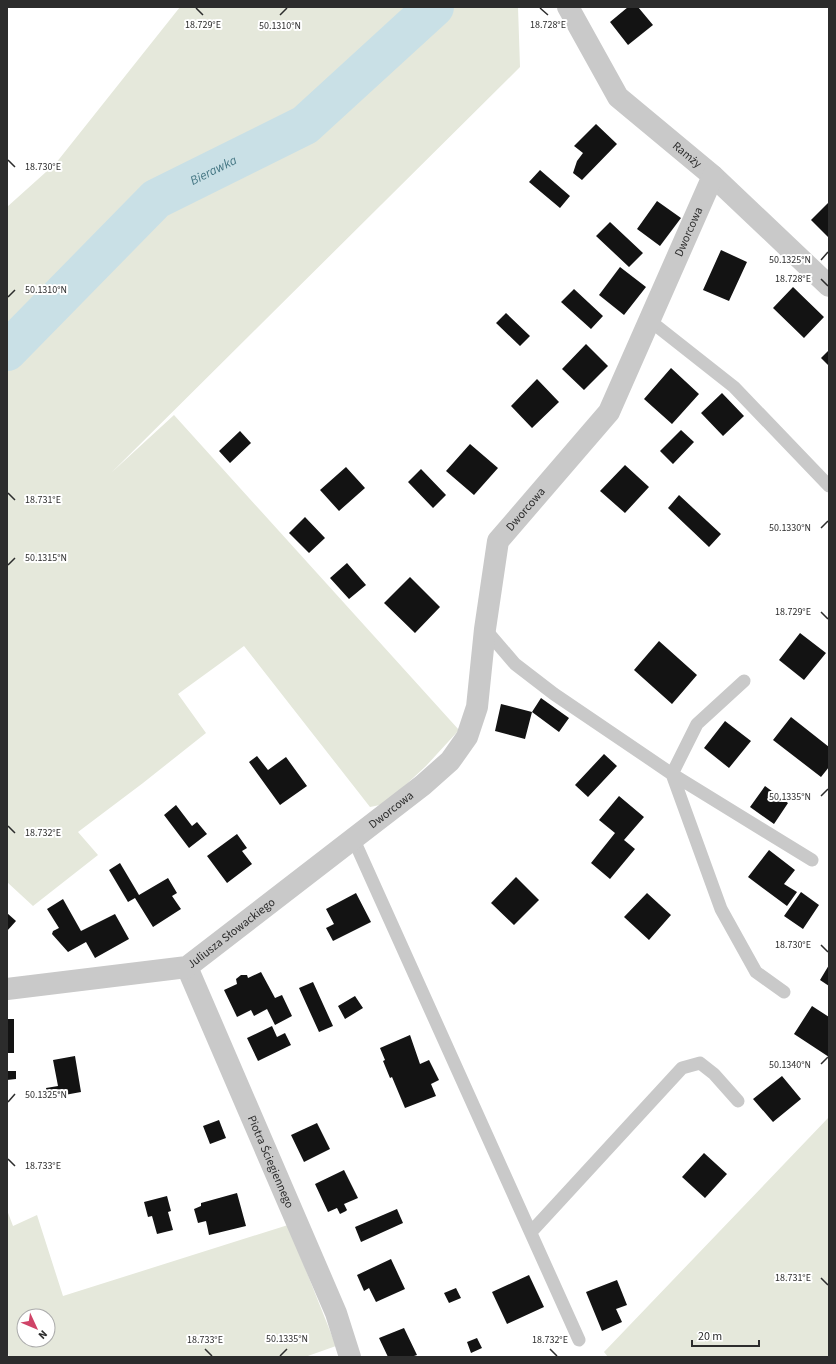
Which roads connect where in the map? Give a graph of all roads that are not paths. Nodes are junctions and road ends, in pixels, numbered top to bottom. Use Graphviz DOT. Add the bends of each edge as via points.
graph roads {
  1 [pos="568,7"];
  2 [pos="713,176"];
  3 [pos="829,286"];
  4 [pos="649,320"];
  5 [pos="829,486"];
  6 [pos="486,629"];
  7 [pos="744,681"];
  8 [pos="672,774"];
  9 [pos="357,835"];
  10 [pos="812,860"];
  11 [pos="187,967"];
  12 [pos="7,989"];
  13 [pos="784,992"];
  14 [pos="738,1101"];
  15 [pos="531,1232"];
  16 [pos="579,1340"];
  17 [pos="350,1357"];
  1 -- 2 [label="street, Ramży" via="618,97"];
  2 -- 3 [label="street, Ramży"];
  2 -- 4 [label="street, Dworcowa"];
  4 -- 5 [label="lane" via="734,387"];
  4 -- 6 [label="street, Dworcowa" via="609,412 498,541"];
  6 -- 8 [label="lane" via="515,664 554,694"];
  6 -- 9 [label="street, Dworcowa" via="477,707 467,736 450,761"];
  7 -- 8 [label="lane" via="697,724"];
  8 -- 10 [label="lane"];
  8 -- 13 [label="lane" via="721,909 756,972"];
  9 -- 11 [label="street, Juliusza Słowackiego"];
  9 -- 15 [label="lane"];
  11 -- 12 [label="street, Juliusza Słowackiego"];
  11 -- 17 [label="street, Piotra Ściegiennego" via="336,1313"];
  14 -- 15 [label="lane" via="714,1074 700,1063 682,1068"];
  15 -- 16 [label="lane"];
}
